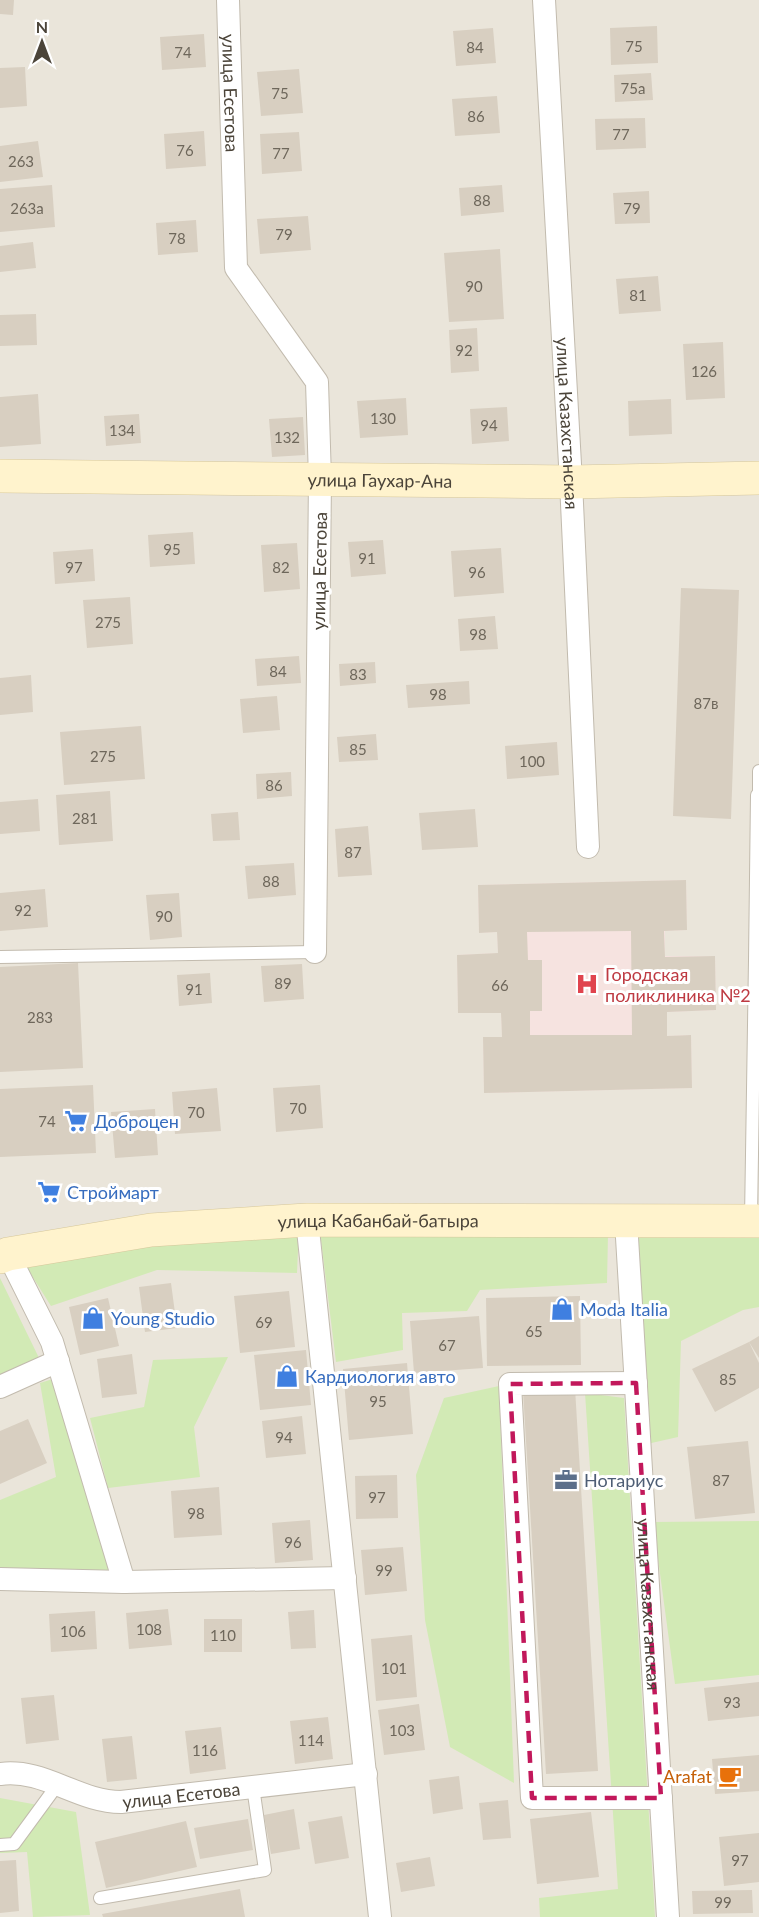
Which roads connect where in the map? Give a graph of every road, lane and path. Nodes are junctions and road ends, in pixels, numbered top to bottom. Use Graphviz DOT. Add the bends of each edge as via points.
graph roads {
  1 [pos="228,0"];
  2 [pos="544,0"];
  3 [pos="0,476"];
  4 [pos="759,478"];
  5 [pos="320,479"];
  6 [pos="571,482"];
  7 [pos="759,771"];
  8 [pos="758,795"];
  9 [pos="588,848"];
  10 [pos="315,952"];
  11 [pos="0,957"];
  12 [pos="757,958"];
  13 [pos="307,1220"];
  14 [pos="627,1221"];
  15 [pos="755,1221"];
  16 [pos="3,1247"];
  17 [pos="58,1361"];
  18 [pos="636,1383"];
  19 [pos="0,1387"];
  20 [pos="345,1578"];
  21 [pos="0,1579"];
  22 [pos="124,1582"];
  23 [pos="0,1774"];
  24 [pos="366,1774"];
  25 [pos="58,1784"];
  26 [pos="253,1786"];
  27 [pos="661,1798"];
  28 [pos="0,1845"];
  29 [pos="100,1898"];
  30 [pos="380,1917"];
  31 [pos="669,1917"];
  1 -- 5 [label="street, улица Есетова" via="236,267 317,382"];
  2 -- 6 [label="street, улица Казахстанская"];
  3 -- 5 [label="street, улица Гаухар-Ана"];
  4 -- 6 [label="street, улица Гаухар-Ана"];
  5 -- 6 [label="street, улица Гаухар-Ана"];
  5 -- 10 [label="street, улица Есетова"];
  6 -- 9 [label="street, улица Казахстанская"];
  7 -- 8 [label="lane"];
  8 -- 12 [label="lane"];
  10 -- 11 [label="lane"];
  12 -- 15 [label="lane"];
  13 -- 14 [label="street, улица Кабанбай-батыра"];
  13 -- 16 [label="street, улица Кабанбай-батыра" via="151,1230"];
  13 -- 20 [label="street"];
  14 -- 15 [label="street, улица Кабанбай-батыра"];
  14 -- 18 [label="street, улица Казахстанская"];
  16 -- 17 [label="street"];
  17 -- 19 [label="street"];
  17 -- 22 [label="street"];
  18 -- 27 [label="street, улица Казахстанская"];
  18 -- 27 [label="street" via="510,1384 532,1798"];
  20 -- 22 [label="street"];
  20 -- 24 [label="street"];
  21 -- 22 [label="street"];
  23 -- 25 [label="street, улица Есетова" via="29,1773"];
  24 -- 26 [label="street, улица Есетова"];
  24 -- 30 [label="street"];
  25 -- 26 [label="street, улица Есетова" via="107,1802"];
  25 -- 28 [label="lane" via="14,1844"];
  26 -- 29 [label="lane" via="264,1870"];
  27 -- 31 [label="street, улица Казахстанская"];
}
